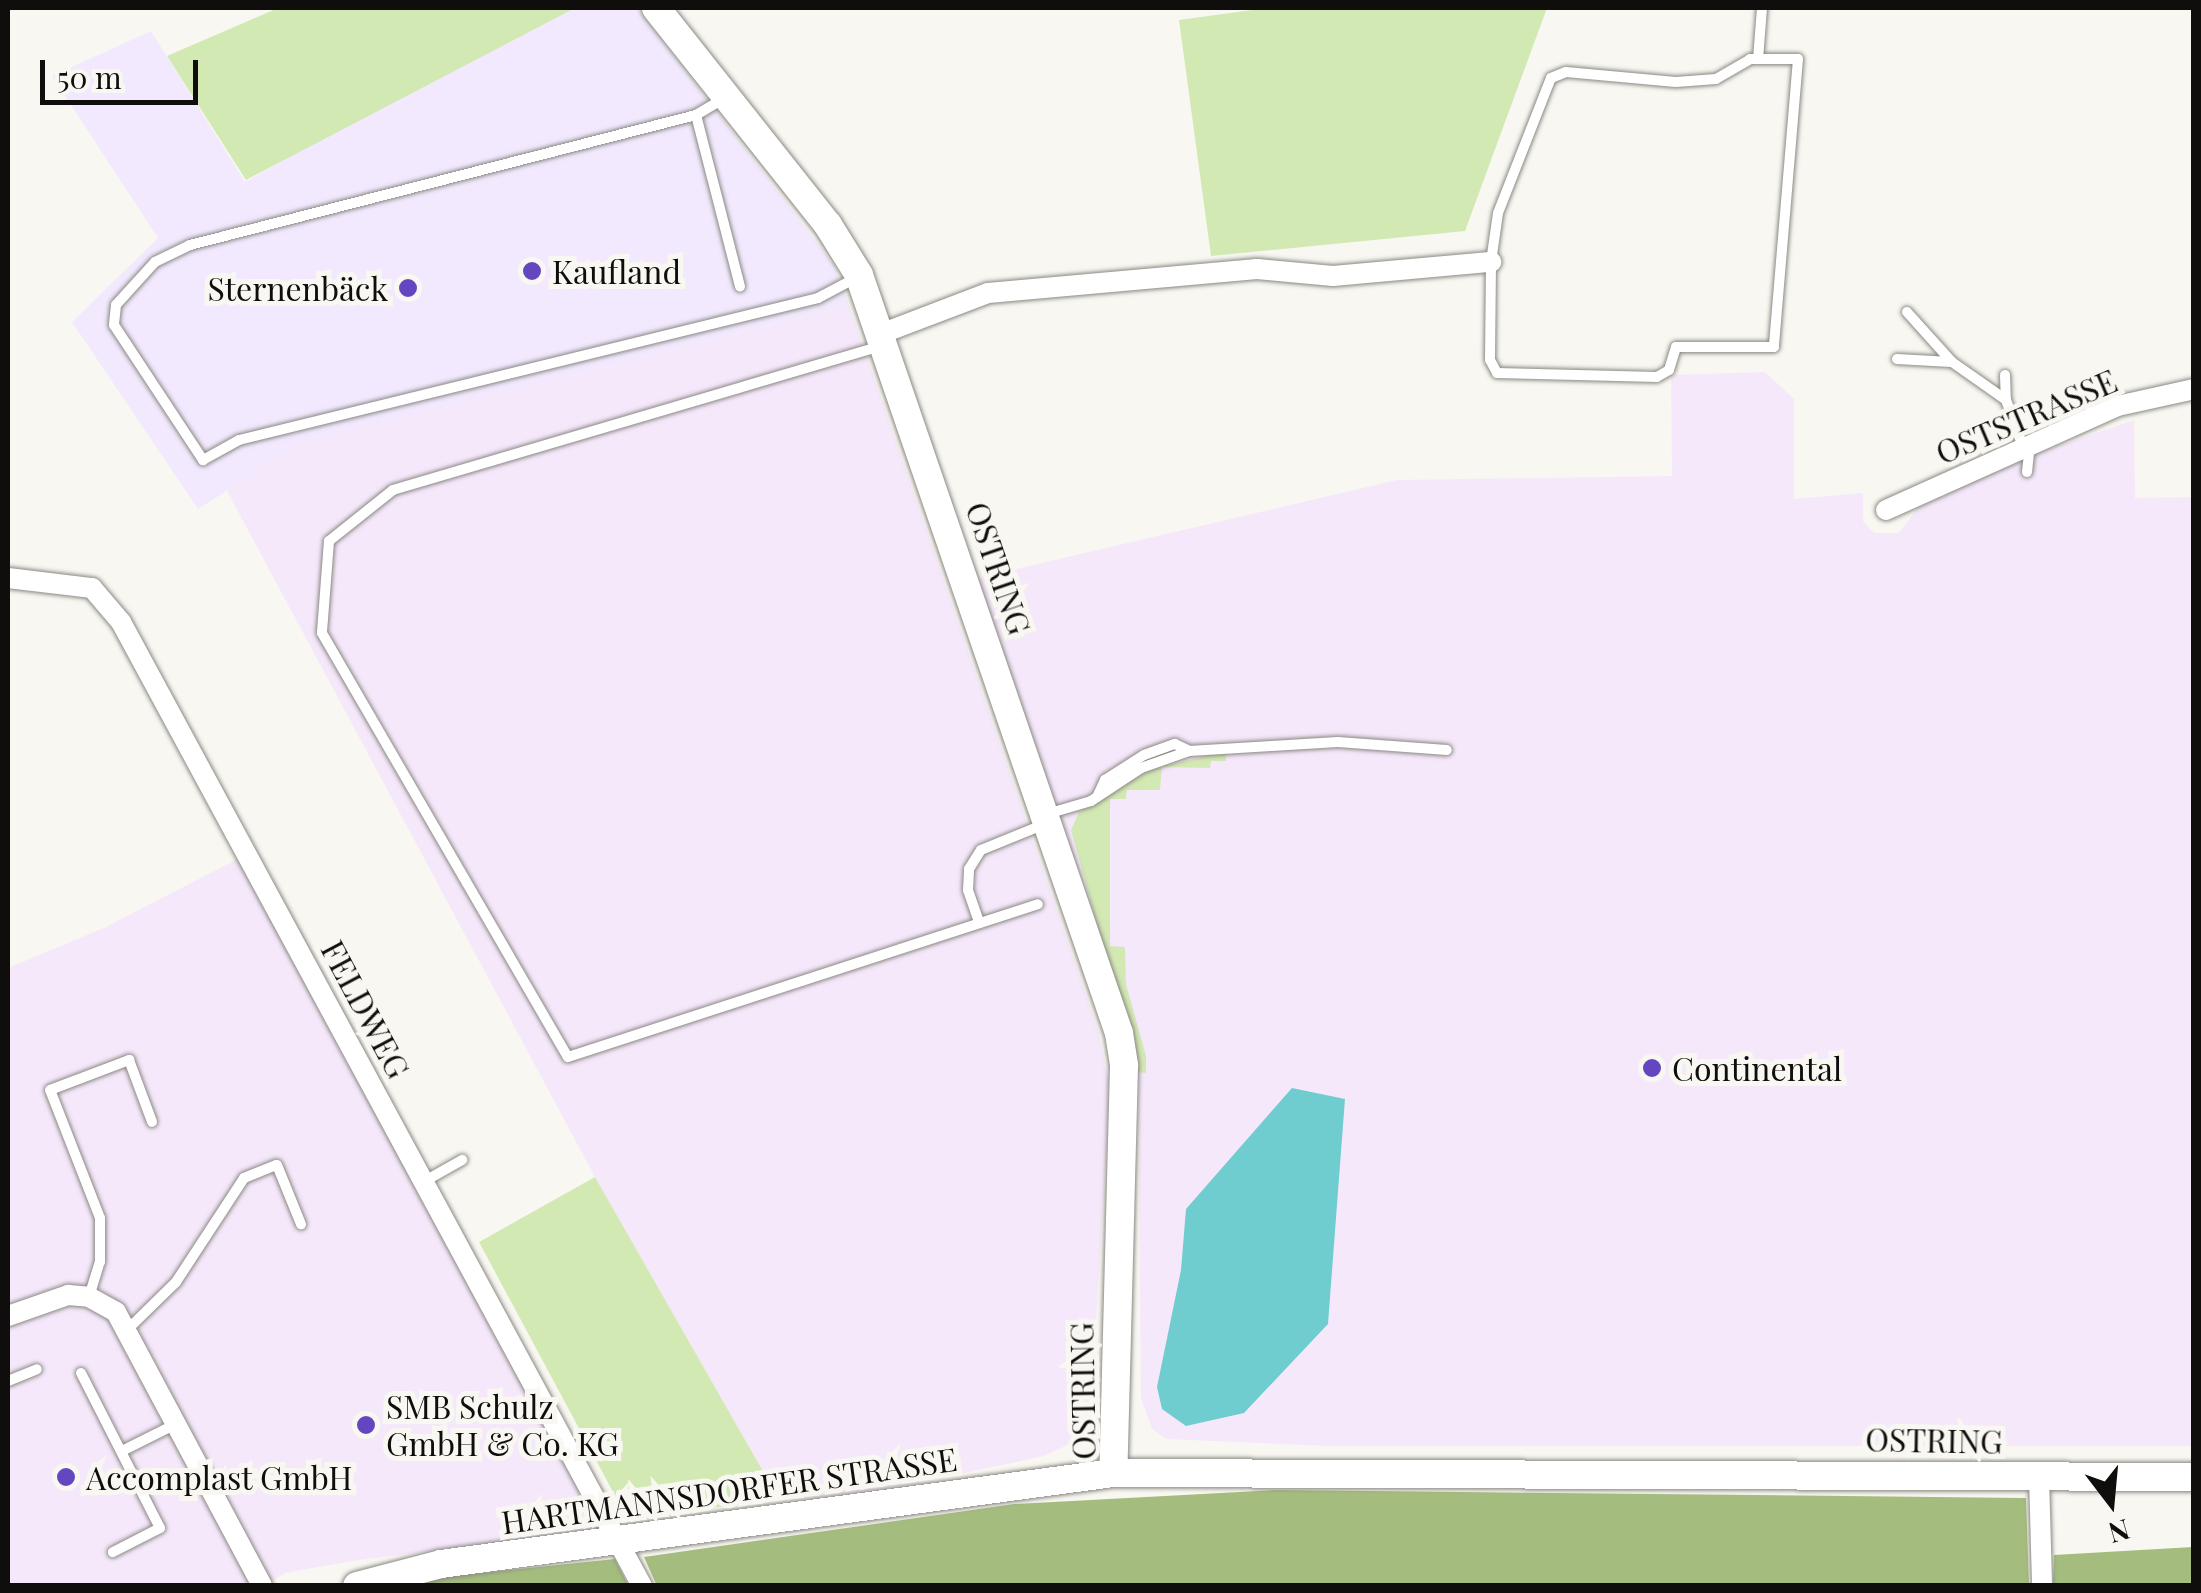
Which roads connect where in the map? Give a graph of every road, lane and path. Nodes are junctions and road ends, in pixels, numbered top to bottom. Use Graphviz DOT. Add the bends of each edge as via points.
graph roads {
  1 [pos="656,8"];
  2 [pos="1762,8"];
  3 [pos="1758,59"];
  4 [pos="727,96"];
  5 [pos="696,115"];
  6 [pos="1490,262"];
  7 [pos="859,276"];
  8 [pos="740,286"];
  9 [pos="1907,312"];
  10 [pos="885,339"];
  11 [pos="1897,359"];
  12 [pos="1952,362"];
  13 [pos="2005,375"];
  14 [pos="2194,389"];
  15 [pos="2006,400"];
  16 [pos="2035,446"];
  17 [pos="2028,472"];
  18 [pos="1886,510"];
  19 [pos="8,578"];
  20 [pos="1448,750"];
  21 [pos="1049,818"];
  22 [pos="1038,904"];
  23 [pos="979,922"];
  24 [pos="152,1122"];
  25 [pos="462,1160"];
  26 [pos="425,1181"];
  27 [pos="300,1224"];
  28 [pos="89,1297"];
  29 [pos="8,1316"];
  30 [pos="129,1328"];
  31 [pos="37,1368"];
  32 [pos="82,1373"];
  33 [pos="8,1382"];
  34 [pos="179,1422"];
  35 [pos="122,1451"];
  36 [pos="1114,1474"];
  37 [pos="2039,1476"];
  38 [pos="2194,1477"];
  39 [pos="619,1541"];
  40 [pos="113,1552"];
  41 [pos="262,1586"];
  42 [pos="356,1586"];
  43 [pos="642,1586"];
  44 [pos="2042,1586"];
  1 -- 4 [label="main road, OSTRING"];
  2 -- 3 [label="lane"];
  3 -- 6 [label="lane" via="1716,80 1566,72 1552,78 1498,214"];
  3 -- 6 [label="lane" via="1798,59 1774,347 1676,347 1669,370 1657,378 1497,372 1490,360"];
  4 -- 5 [label="lane"];
  4 -- 7 [label="main road, OSTRING" via="828,225"];
  5 -- 7 [label="lane" via="190,244 155,262 116,304 114,326 203,460 238,440 818,298"];
  5 -- 8 [label="lane"];
  6 -- 10 [label="street" via="1333,276 1257,269 988,293"];
  7 -- 10 [label="main road, OSTRING"];
  9 -- 12 [label="lane"];
  10 -- 21 [label="main road, OSTRING"];
  10 -- 23 [label="lane" via="393,490 329,541 322,633 568,1057"];
  11 -- 12 [label="lane"];
  12 -- 15 [label="lane"];
  13 -- 15 [label="lane"];
  14 -- 16 [label="street, OSTSTRASSE" via="2118,406"];
  15 -- 16 [label="lane"];
  16 -- 17 [label="lane"];
  16 -- 18 [label="street, OSTSTRASSE"];
  19 -- 26 [label="street, FELDWEG" via="92,588 121,622"];
  20 -- 21 [label="lane" via="1322,742 1189,750 1175,744 1105,780 1098,798"];
  21 -- 23 [label="lane" via="981,850 969,869 968,890"];
  21 -- 36 [label="main road, OSTRING" via="1124,1066"];
  22 -- 23 [label="lane"];
  24 -- 28 [label="lane" via="129,1060 50,1090 100,1218 100,1262"];
  25 -- 26 [label="lane"];
  26 -- 39 [label="street, FELDWEG"];
  27 -- 30 [label="lane" via="276,1165 244,1178 176,1282"];
  28 -- 29 [label="street" via="50,1298"];
  28 -- 30 [label="street"];
  30 -- 34 [label="street"];
  31 -- 33 [label="lane"];
  32 -- 35 [label="lane"];
  34 -- 35 [label="lane"];
  34 -- 41 [label="street"];
  35 -- 40 [label="lane" via="160,1528"];
  36 -- 37 [label="main road, OSTRING"];
  36 -- 39 [label="main road, HARTMANNSDORFER STRASSE"];
  37 -- 38 [label="main road, OSTRING"];
  37 -- 44 [label="street"];
  39 -- 42 [label="main road, HARTMANNSDORFER STRASSE" via="441,1564"];
  39 -- 43 [label="street, FELDWEG"];
}
